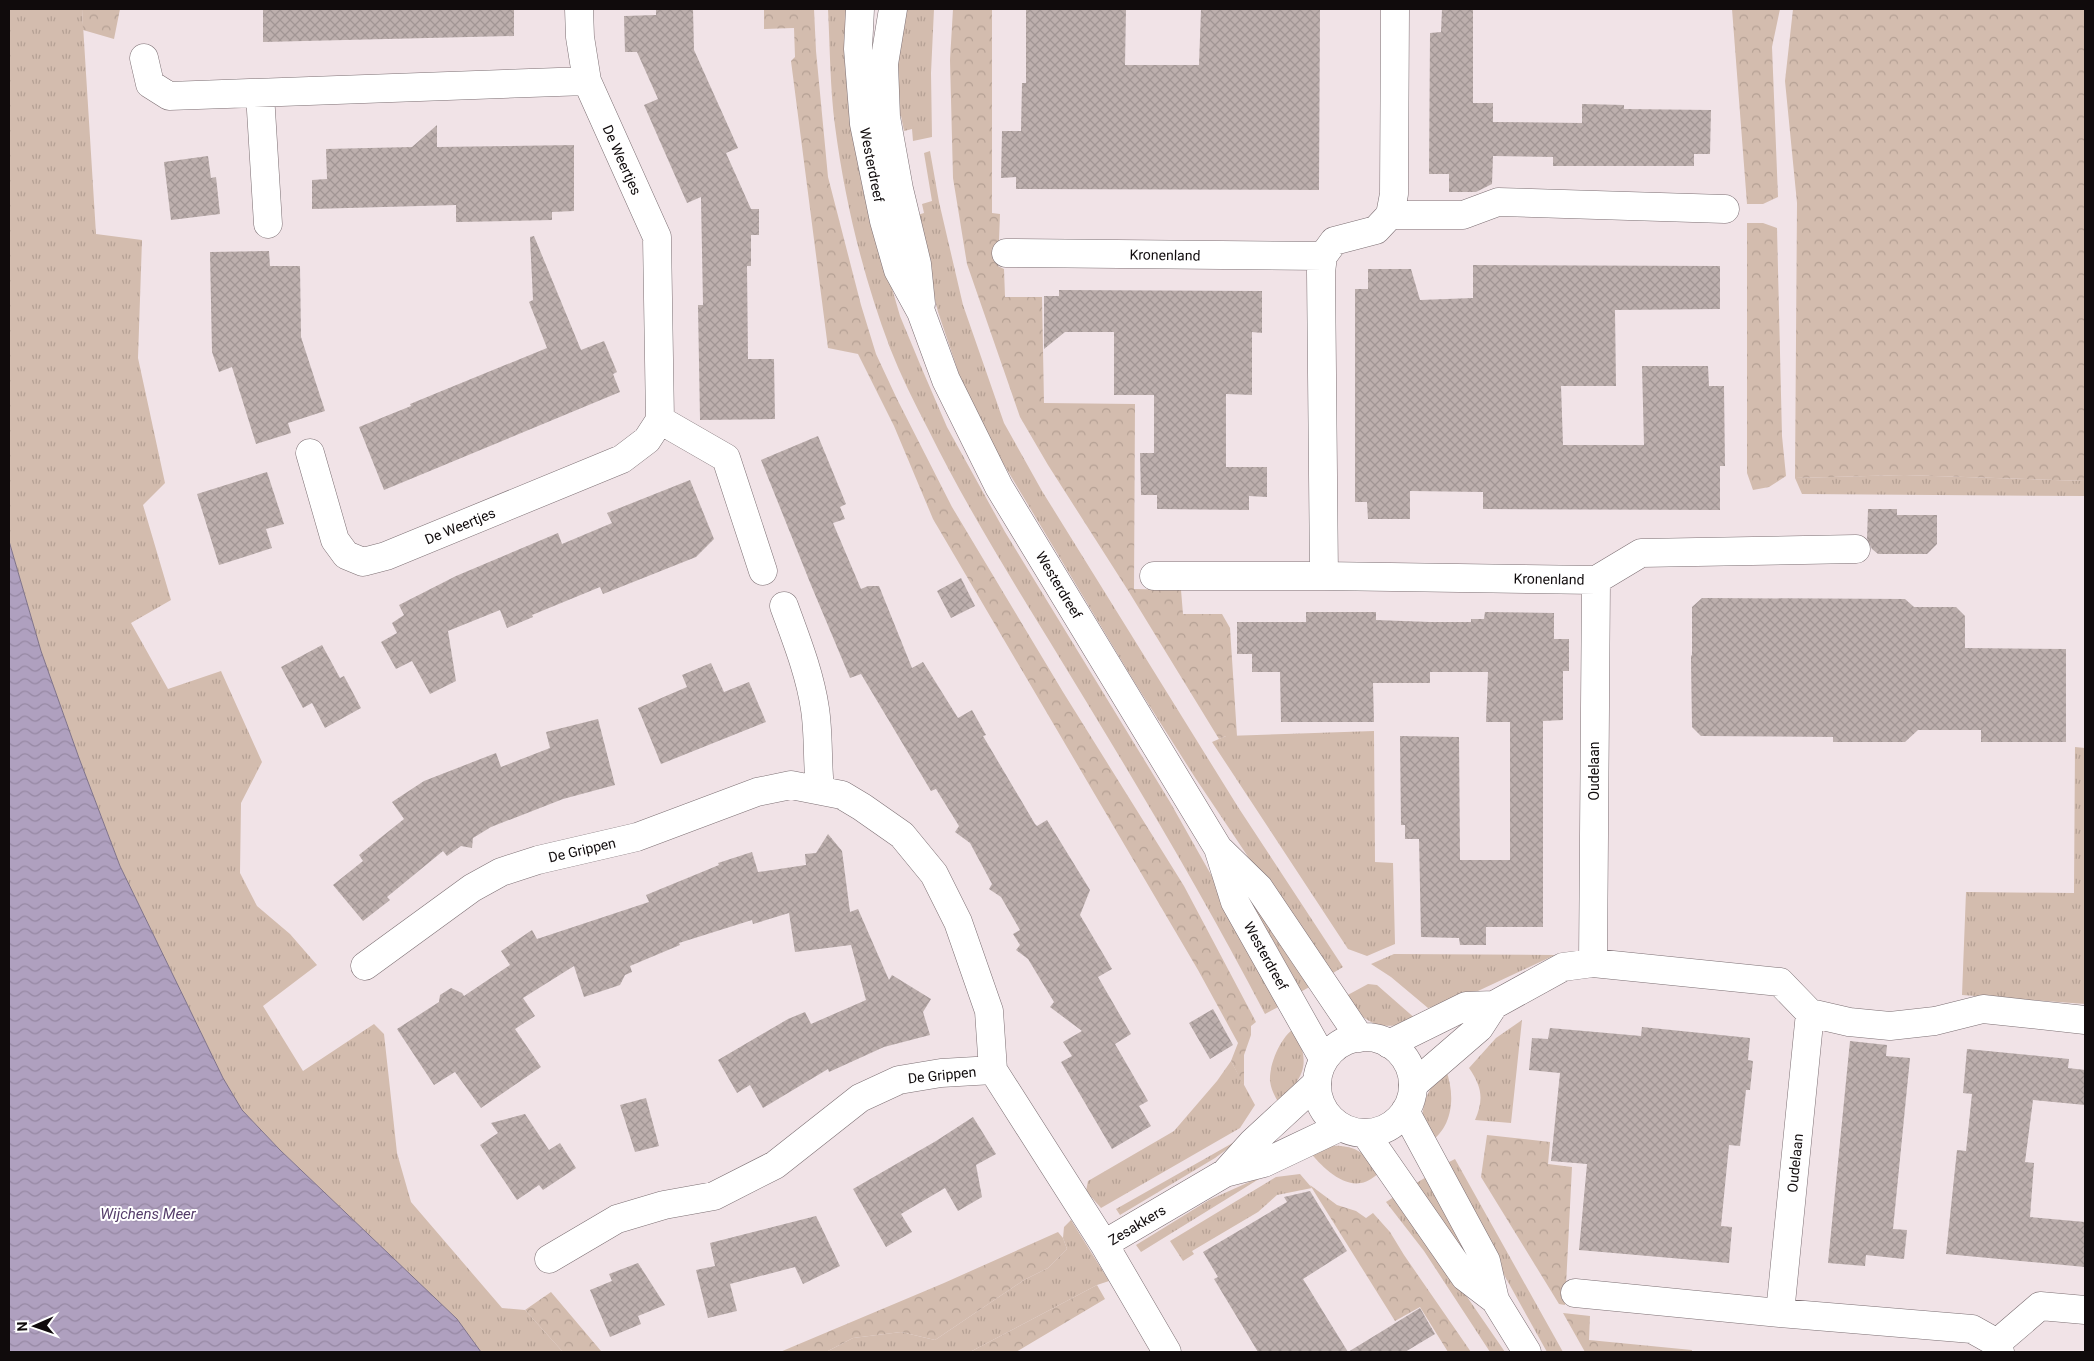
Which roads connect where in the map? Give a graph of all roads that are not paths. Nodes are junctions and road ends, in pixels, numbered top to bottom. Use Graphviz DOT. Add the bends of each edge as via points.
graph roads {
  1 [pos="578,9"];
  2 [pos="860,9"];
  3 [pos="893,9"];
  4 [pos="1395,9"];
  5 [pos="144,58"];
  6 [pos="587,81"];
  7 [pos="260,94"];
  8 [pos="1725,209"];
  9 [pos="1390,215"];
  10 [pos="268,224"];
  11 [pos="1006,253"];
  12 [pos="1323,256"];
  13 [pos="921,312"];
  14 [pos="660,420"];
  15 [pos="310,453"];
  16 [pos="1856,549"];
  17 [pos="763,571"];
  18 [pos="1154,576"];
  19 [pos="1324,576"];
  20 [pos="1596,580"];
  21 [pos="784,606"];
  22 [pos="820,790"];
  23 [pos="1218,848"];
  24 [pos="1593,963"];
  25 [pos="365,966"];
  26 [pos="1494,1005"];
  27 [pos="1810,1013"];
  28 [pos="2085,1020"];
  29 [pos="1360,1038"];
  30 [pos="1389,1044"];
  31 [pos="993,1070"];
  32 [pos="1320,1072"];
  33 [pos="1413,1085"];
  34 [pos="1405,1111"];
  35 [pos="1352,1130"];
  36 [pos="1225,1173"];
  37 [pos="1104,1244"];
  38 [pos="549,1259"];
  39 [pos="1575,1293"];
  40 [pos="1495,1300"];
  41 [pos="2085,1310"];
  42 [pos="1780,1313"];
  43 [pos="1999,1348"];
  44 [pos="1167,1352"];
  45 [pos="1527,1352"];
  1 -- 6 [label="street, De Weertjes"];
  2 -- 13 [label="street, Westerdreef" via="858,49 864,124 884,221 898,270"];
  3 -- 13 [label="street, Westerdreef" via="884,64 886,116 917,264"];
  4 -- 9 [label="street" via="1394,194"];
  5 -- 7 [label="street" via="150,84 169,96"];
  6 -- 7 [label="street"];
  6 -- 14 [label="street, De Weertjes" via="657,237"];
  7 -- 10 [label="street"];
  8 -- 9 [label="street" via="1498,202 1464,215"];
  9 -- 12 [label="street" via="1376,230 1334,241"];
  11 -- 12 [label="street, Kronenland"];
  12 -- 19 [label="street"];
  13 -- 23 [label="street, Westerdreef" via="946,380 1000,487"];
  14 -- 15 [label="street, De Weertjes" via="646,440 622,459 386,556 363,562 346,555 335,540"];
  14 -- 17 [label="street" via="726,458"];
  16 -- 20 [label="street, Kronenland" via="1641,553"];
  18 -- 19 [label="street, Kronenland"];
  19 -- 20 [label="street, Kronenland"];
  20 -- 24 [label="street, Oudelaan"];
  21 -- 22 [label="street" via="802,657 815,709"];
  22 -- 25 [label="street, De Grippen" via="791,785 756,792 636,837 501,872 472,888"];
  22 -- 31 [label="street, De Grippen" via="842,795 902,835 934,874 958,922 989,1011"];
  23 -- 29 [label="street, Westerdreef" via="1259,888"];
  23 -- 32 [label="street, Westerdreef" via="1235,902"];
  24 -- 26 [label="street" via="1563,966"];
  24 -- 27 [label="street" via="1780,982"];
  26 -- 30 [label="street" via="1466,1006"];
  26 -- 33 [label="street" via="1479,1028"];
  27 -- 28 [label="street" via="1848,1022 1890,1026 1935,1021 1983,1009"];
  27 -- 42 [label="street, Oudelaan"];
  29 -- 30 [label="street" via="1375,1038"];
  29 -- 32 [label="street" via="1343,1042 1332,1050"];
  30 -- 33 [label="street" via="1402,1054 1410,1069"];
  31 -- 37 [label="street, De Grippen"];
  31 -- 38 [label="street, De Grippen" via="941,1073 899,1080 860,1098 774,1166 714,1196 664,1205 617,1220"];
  32 -- 35 [label="street" via="1320,1100 1327,1116"];
  32 -- 36 [label="street, Zesakkers"];
  33 -- 34 [label="street"];
  34 -- 35 [label="street" via="1394,1124 1380,1131"];
  34 -- 40 [label="street" via="1486,1261"];
  35 -- 36 [label="street, Zesakkers" via="1264,1164"];
  35 -- 40 [label="street" via="1465,1277"];
  36 -- 37 [label="street, Zesakkers"];
  37 -- 44 [label="street, Zesakkers"];
  39 -- 42 [label="street"];
  40 -- 45 [label="street"];
  41 -- 43 [label="street" via="2040,1306"];
  42 -- 43 [label="street" via="1972,1329"];
}
